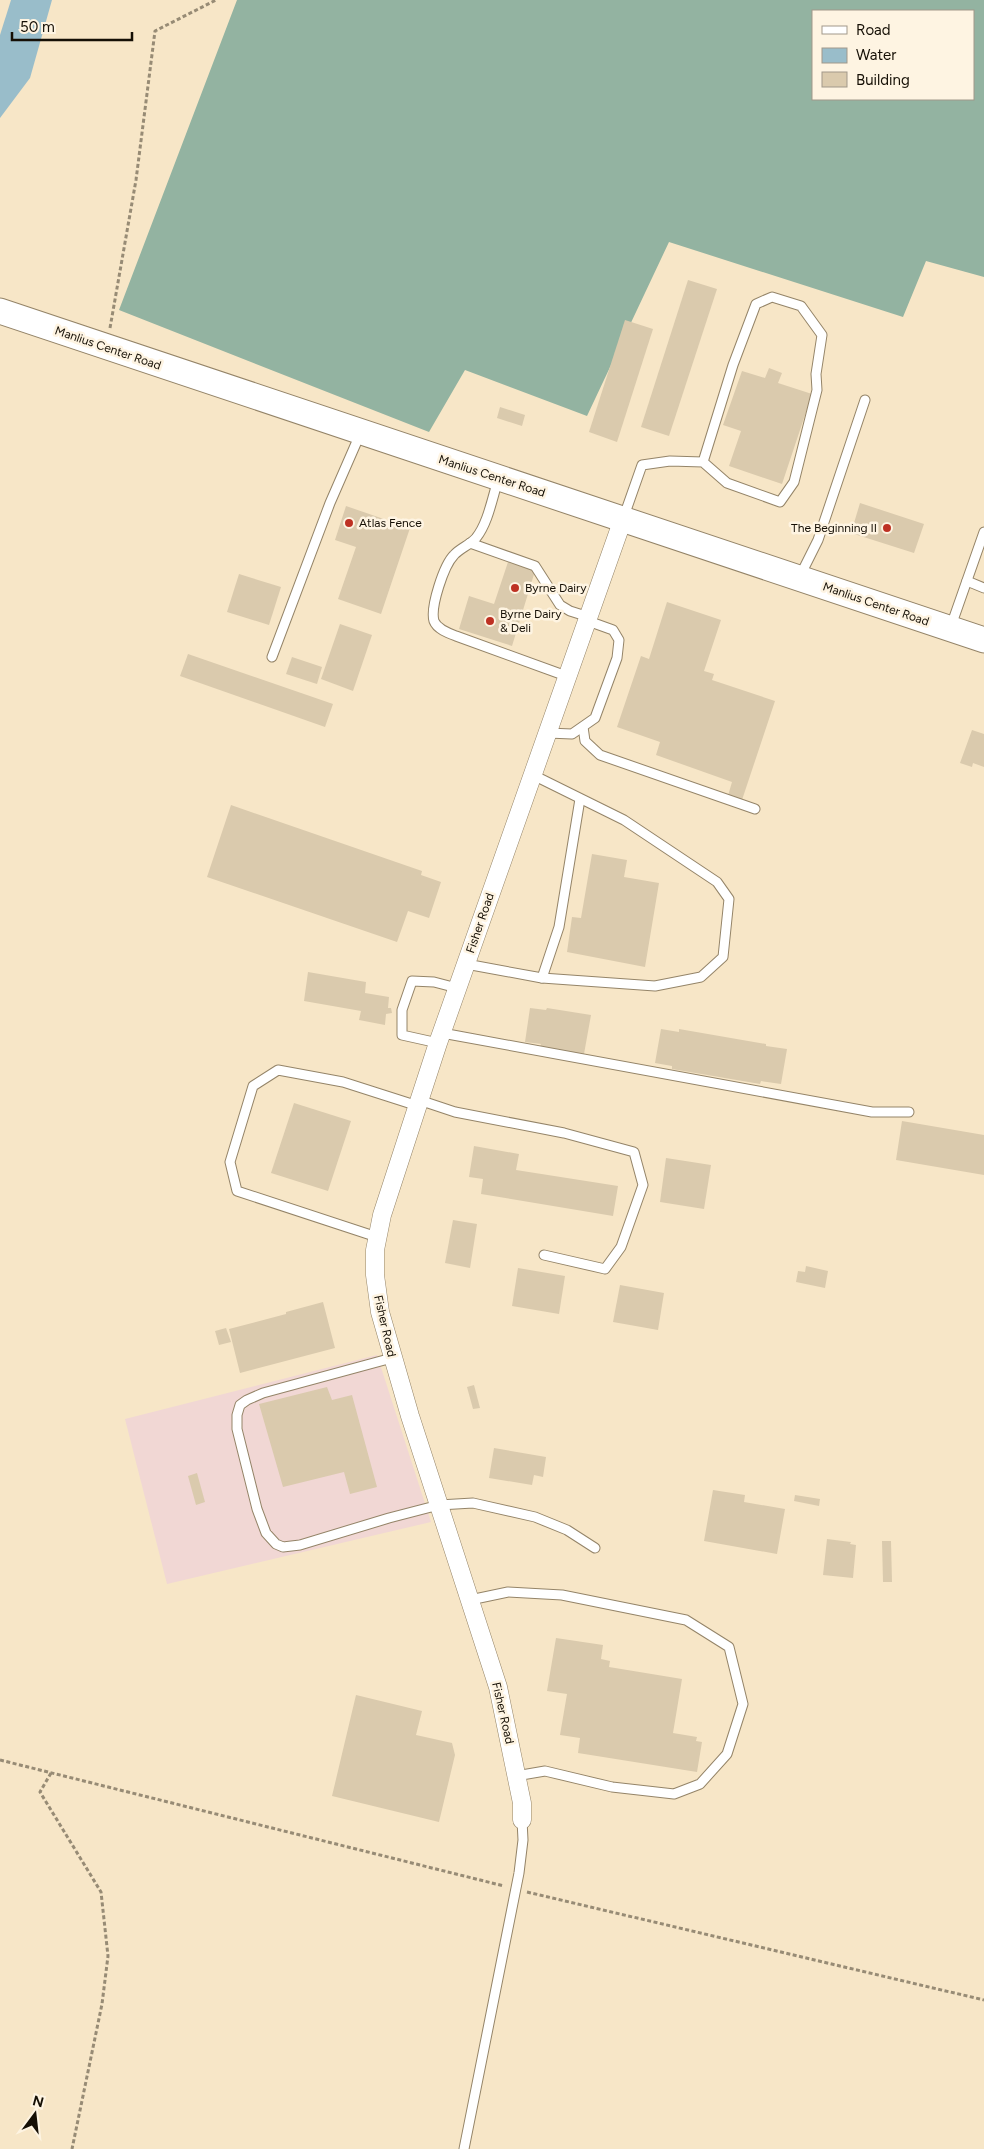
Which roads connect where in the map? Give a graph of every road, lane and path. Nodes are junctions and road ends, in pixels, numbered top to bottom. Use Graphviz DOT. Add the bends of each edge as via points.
graph roads {
  1 [pos="216,0"];
  2 [pos="0,311"];
  3 [pos="106,348"];
  4 [pos="865,400"];
  5 [pos="361,432"];
  6 [pos="703,462"];
  7 [pos="499,478"];
  8 [pos="623,519"];
  9 [pos="984,532"];
  10 [pos="470,543"];
  11 [pos="799,578"];
  12 [pos="967,582"];
  13 [pos="984,588"];
  14 [pos="589,619"];
  15 [pos="950,629"];
  16 [pos="984,640"];
  17 [pos="272,657"];
  18 [pos="569,676"];
  19 [pos="584,727"];
  20 [pos="548,733"];
  21 [pos="533,775"];
  22 [pos="580,799"];
  23 [pos="755,809"];
  24 [pos="466,964"];
  25 [pos="542,978"];
  26 [pos="457,988"];
  27 [pos="440,1038"];
  28 [pos="418,1103"];
  29 [pos="909,1112"];
  30 [pos="377,1237"];
  31 [pos="544,1255"];
  32 [pos="392,1358"];
  33 [pos="439,1505"];
  34 [pos="595,1548"];
  35 [pos="470,1600"];
  36 [pos="0,1760"];
  37 [pos="51,1773"];
  38 [pos="516,1776"];
  39 [pos="522,1820"];
  40 [pos="516,1889"];
  41 [pos="984,2000"];
  42 [pos="72,2149"];
  43 [pos="464,2149"];
  1 -- 3 [label="path" via="155,31 136,180"];
  2 -- 3 [label="main road, Manlius Center Road"];
  3 -- 5 [label="main road, Manlius Center Road"];
  4 -- 11 [label="lane" via="818,540"];
  5 -- 7 [label="main road, Manlius Center Road"];
  5 -- 17 [label="lane"];
  6 -- 6 [label="lane" via="756,304 772,297 801,306 822,335 817,390 794,482 780,502 727,483"];
  6 -- 8 [label="lane" via="670,461 642,465"];
  7 -- 8 [label="main road, Manlius Center Road"];
  7 -- 10 [label="lane" via="484,524"];
  8 -- 11 [label="main road, Manlius Center Road"];
  8 -- 14 [label="street, Fisher Road"];
  9 -- 12 [label="lane"];
  10 -- 14 [label="lane" via="535,566 560,605"];
  10 -- 18 [label="lane" via="453,556 447,566 433,611 435,622 442,630 456,636"];
  11 -- 15 [label="main road, Manlius Center Road"];
  12 -- 13 [label="lane"];
  12 -- 15 [label="lane"];
  14 -- 18 [label="street, Fisher Road"];
  14 -- 19 [label="lane" via="613,630 619,640 617,658 595,718"];
  15 -- 16 [label="main road, Manlius Center Road"];
  18 -- 20 [label="street, Fisher Road"];
  19 -- 20 [label="lane" via="572,734"];
  19 -- 23 [label="lane" via="585,741 600,755"];
  20 -- 21 [label="street, Fisher Road"];
  21 -- 22 [label="lane"];
  21 -- 24 [label="street, Fisher Road"];
  22 -- 25 [label="lane" via="558,927"];
  22 -- 25 [label="lane" via="624,820 717,882 730,898 723,957 700,977 655,986"];
  24 -- 25 [label="lane"];
  24 -- 26 [label="street, Fisher Road"];
  26 -- 27 [label="street, Fisher Road"];
  26 -- 27 [label="lane" via="412,981 402,1010 402,1034"];
  27 -- 28 [label="street, Fisher Road"];
  27 -- 29 [label="lane" via="872,1112"];
  28 -- 30 [label="street, Fisher Road"];
  28 -- 30 [label="lane" via="343,1082 278,1070 253,1086 230,1162 238,1191"];
  28 -- 31 [label="lane" via="564,1133 634,1152 643,1185 621,1247 605,1268"];
  30 -- 32 [label="street, Fisher Road" via="375,1275 380,1312"];
  32 -- 33 [label="street, Fisher Road"];
  32 -- 33 [label="lane" via="263,1393 240,1406 237,1429 257,1509 266,1533 276,1544 290,1547"];
  33 -- 34 [label="lane" via="474,1503 535,1517 567,1530"];
  33 -- 35 [label="street, Fisher Road"];
  35 -- 38 [label="street, Fisher Road" via="498,1687"];
  35 -- 38 [label="lane" via="508,1592 562,1595 686,1620 729,1647 743,1704 727,1754 700,1784 674,1794 612,1787 545,1771"];
  36 -- 37 [label="path"];
  37 -- 40 [label="path"];
  37 -- 42 [label="path" via="40,1792 101,1892 108,1956 102,2004"];
  38 -- 39 [label="street, Fisher Road"];
  39 -- 40 [label="lane, Fisher Road" via="523,1840"];
  40 -- 41 [label="path"];
  40 -- 43 [label="lane, Fisher Road"];
}
